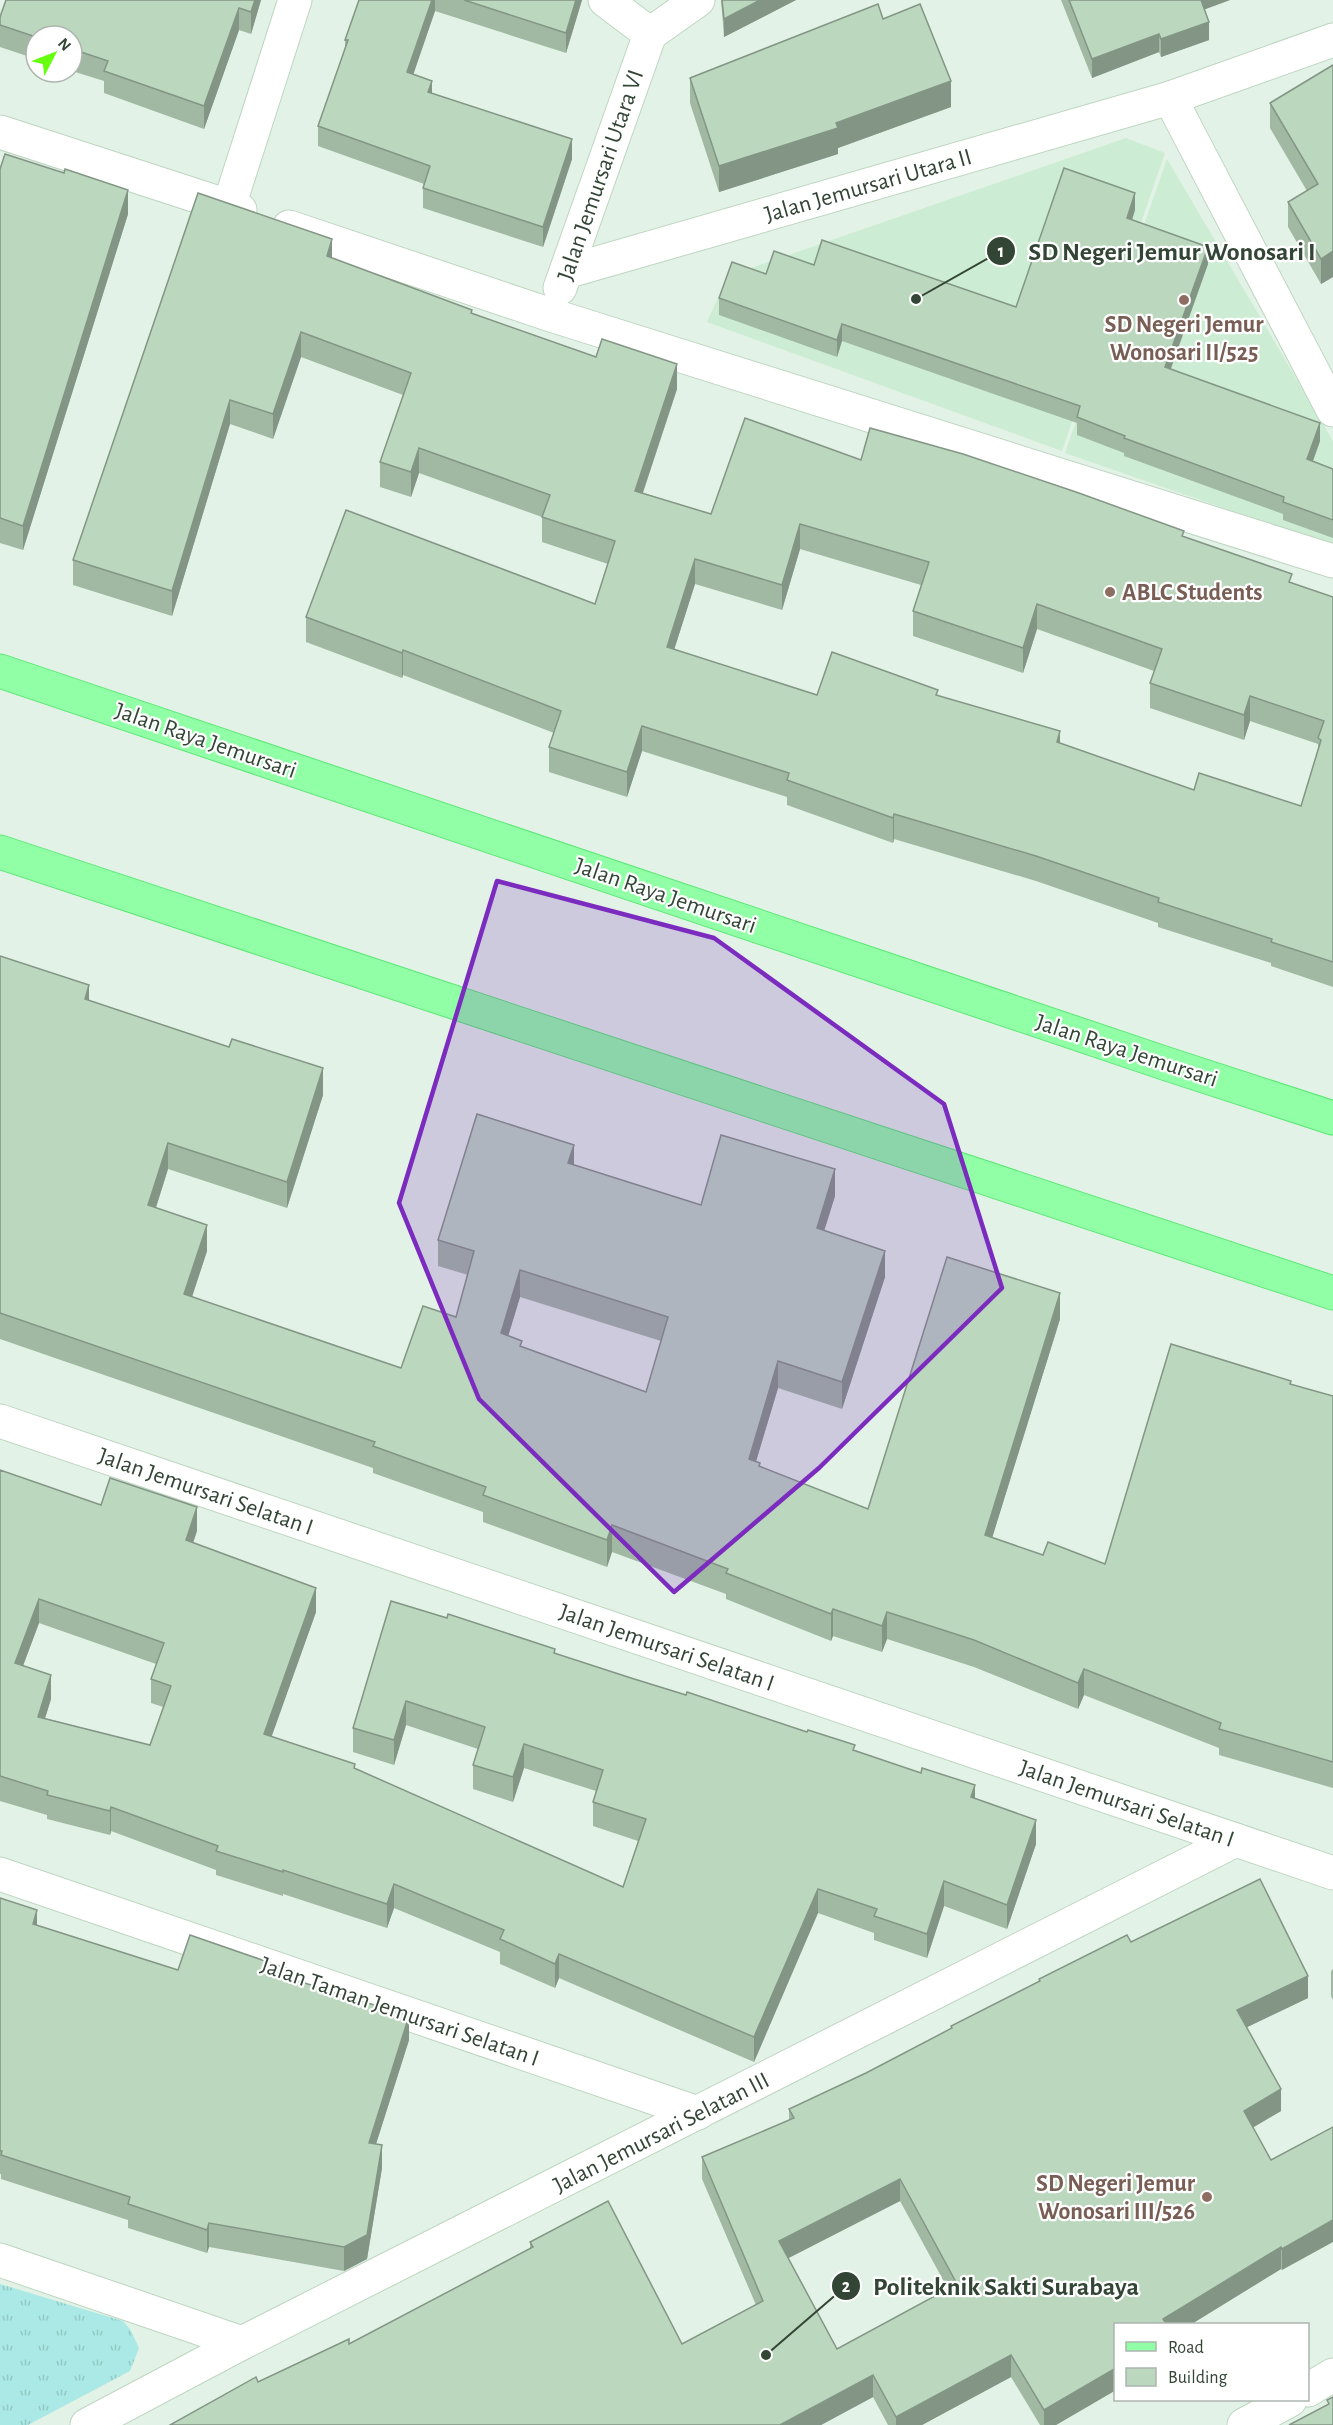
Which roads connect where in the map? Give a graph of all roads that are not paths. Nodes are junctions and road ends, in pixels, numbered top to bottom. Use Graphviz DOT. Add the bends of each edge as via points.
graph roads {
  1 [pos="296,0"];
  2 [pos="605,0"];
  3 [pos="698,0"];
  4 [pos="650,34"];
  5 [pos="1333,40"];
  6 [pos="1170,98"];
  7 [pos="0,132"];
  8 [pos="229,206"];
  9 [pos="566,272"];
  10 [pos="551,315"];
  11 [pos="1333,410"];
  12 [pos="1333,561"];
  13 [pos="0,670"];
  14 [pos="0,852"];
  15 [pos="1333,1118"];
  16 [pos="1333,1293"];
  17 [pos="0,1420"];
  18 [pos="1236,1840"];
  19 [pos="1333,1873"];
  20 [pos="0,1874"];
  21 [pos="698,2113"];
  22 [pos="0,2260"];
  23 [pos="242,2343"];
  24 [pos="1333,2375"];
  25 [pos="1309,2389"];
  26 [pos="1288,2401"];
  27 [pos="87,2425"];
  28 [pos="1244,2425"];
  1 -- 8 [label="street"];
  2 -- 4 [label="street"];
  3 -- 4 [label="street"];
  4 -- 9 [label="street, Jalan Jemursari Utara VI"];
  5 -- 6 [label="street, Jalan Jemursari Utara II"];
  6 -- 9 [label="street, Jalan Jemursari Utara II"];
  6 -- 11 [label="street"];
  7 -- 8 [label="street"];
  8 -- 10 [label="street"];
  9 -- 10 [label="street, Jalan Jemursari Utara VI"];
  10 -- 12 [label="street"];
  13 -- 15 [label="main road, Jalan Raya Jemursari"];
  14 -- 16 [label="main road"];
  17 -- 18 [label="street, Jalan Jemursari Selatan I"];
  18 -- 19 [label="street, Jalan Jemursari Selatan I"];
  18 -- 21 [label="street, Jalan Jemursari Selatan III"];
  20 -- 21 [label="street, Jalan Taman Jemursari Selatan I"];
  21 -- 23 [label="street, Jalan Jemursari Selatan III"];
  22 -- 23 [label="street"];
  23 -- 27 [label="street, Jalan Jemursari Selatan III"];
  24 -- 25 [label="street"];
  26 -- 28 [label="street"];
}
